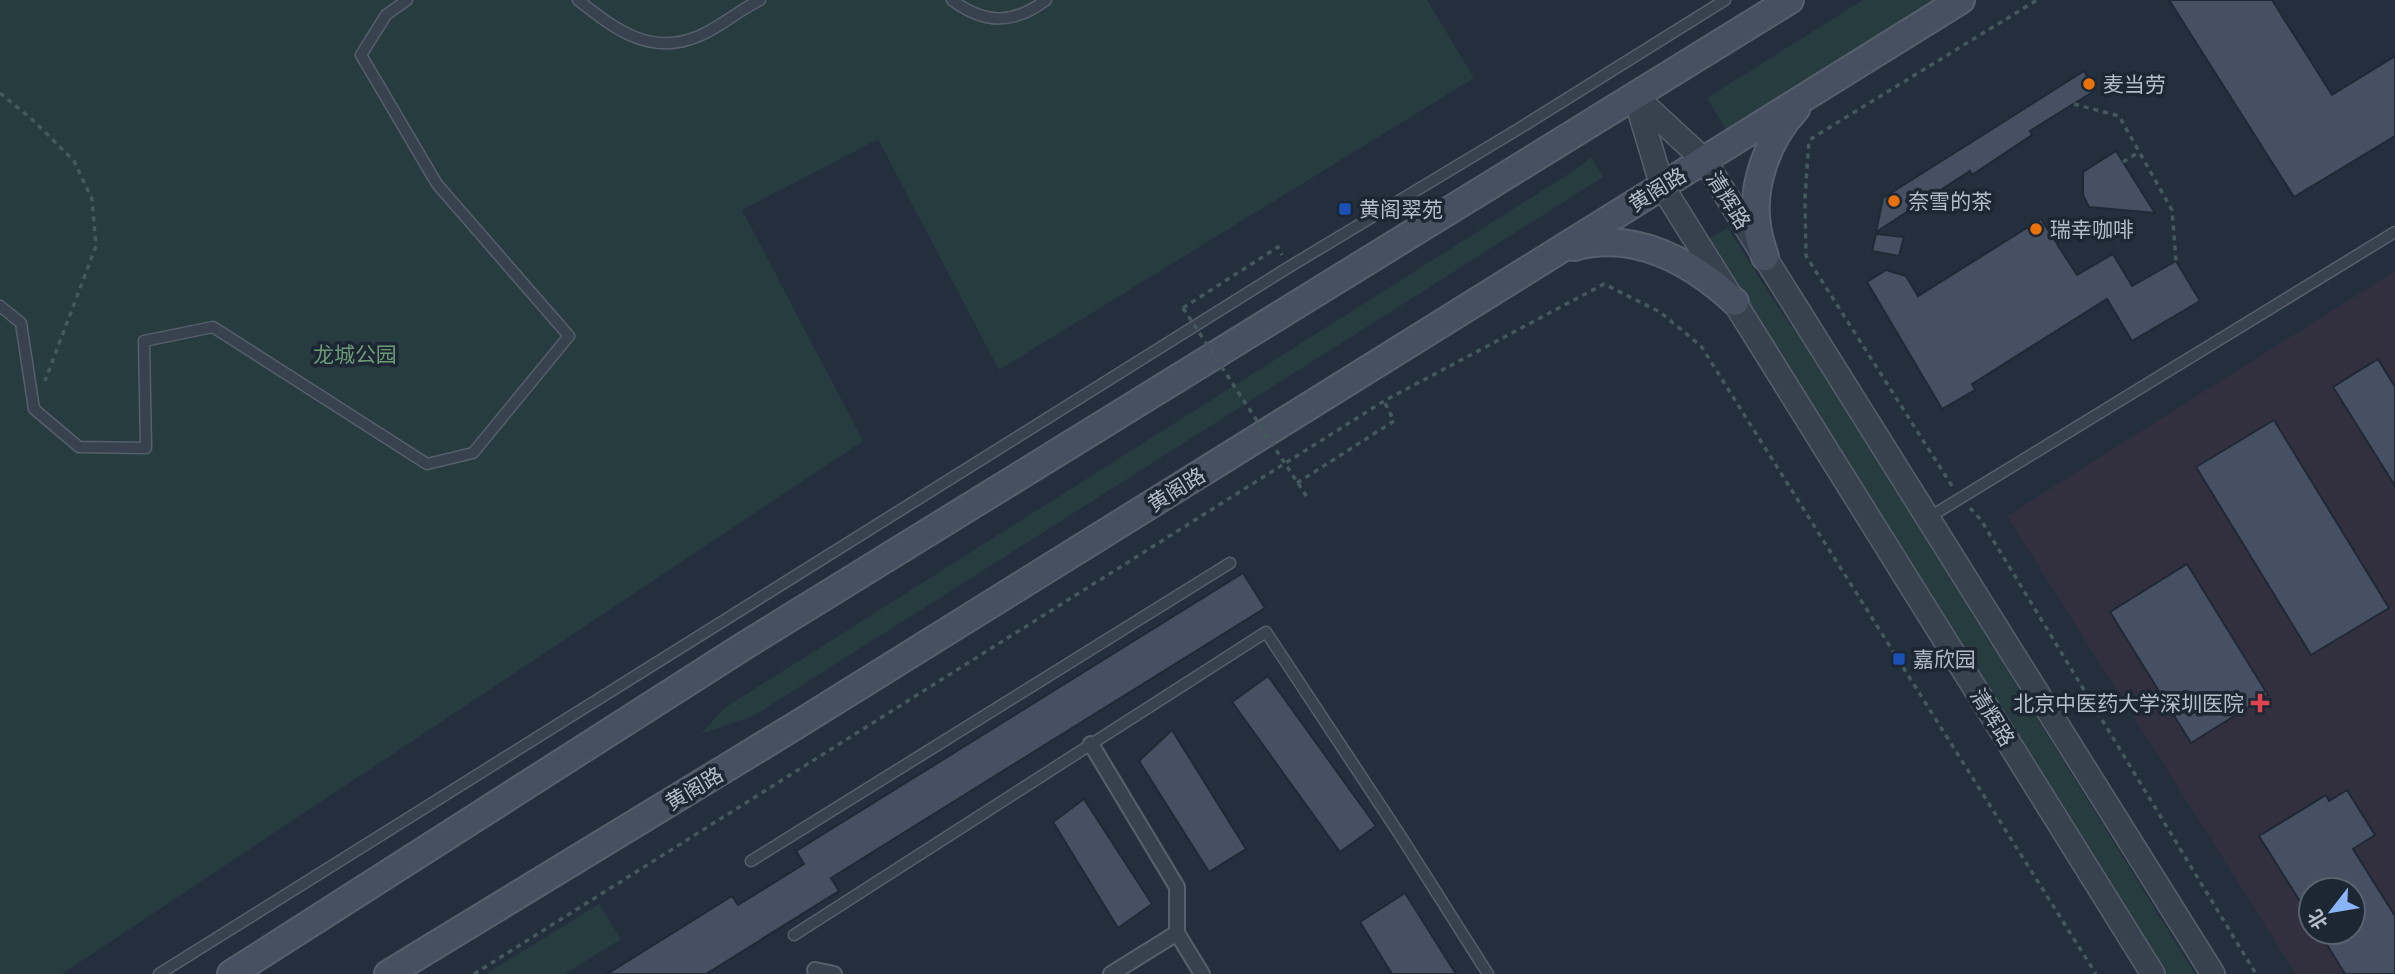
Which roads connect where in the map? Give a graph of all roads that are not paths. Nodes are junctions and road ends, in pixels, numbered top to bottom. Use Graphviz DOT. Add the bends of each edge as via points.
graph roads {
  1 [pos="407,0"];
  2 [pos="578,0"];
  3 [pos="760,0"];
  4 [pos="952,0"];
  5 [pos="1046,0"];
  6 [pos="1726,0"];
  7 [pos="1790,0"];
  8 [pos="1961,0"];
  9 [pos="1811,93"];
  10 [pos="1635,96"];
  11 [pos="1704,160"];
  12 [pos="1662,186"];
  13 [pos="2395,232"];
  14 [pos="1559,251"];
  15 [pos="1765,257"];
  16 [pos="1735,302"];
  17 [pos="0,306"];
  18 [pos="1928,518"];
  19 [pos="1230,563"];
  20 [pos="1091,744"];
  21 [pos="751,861"];
  22 [pos="1177,933"];
  23 [pos="794,935"];
  24 [pos="815,970"];
  25 [pos="159,974"];
  26 [pos="231,974"];
  27 [pos="388,974"];
  28 [pos="834,974"];
  29 [pos="1111,974"];
  30 [pos="1202,974"];
  31 [pos="1488,974"];
  32 [pos="2153,974"];
  33 [pos="2213,974"];
  1 -- 17 [label="lane" via="386,15 361,55 437,184 569,336 473,453 428,464 213,327 144,341 146,448 79,447 34,409 22,323"];
  2 -- 3 [label="lane" via="615,29 647,42 673,43 699,36"];
  4 -- 5 [label="lane" via="989,19 1014,19"];
  6 -- 25 [label="lane" via="1289,267"];
  7 -- 10 [label="main road"];
  8 -- 9 [label="main road, 黄阁路"];
  9 -- 11 [label="main road, 黄阁路"];
  9 -- 15 [label="main road" via="1790,115 1764,163 1757,192 1757,225"];
  10 -- 11 [label="street, 清辉路"];
  10 -- 12 [label="street, 清辉路"];
  10 -- 26 [label="main road" via="744,646"];
  11 -- 12 [label="main road, 黄阁路"];
  11 -- 15 [label="street, 清辉路"];
  12 -- 14 [label="main road, 黄阁路"];
  12 -- 16 [label="street, 清辉路"];
  13 -- 18 [label="lane"];
  14 -- 16 [label="main road" via="1607,242 1659,252 1711,280"];
  14 -- 27 [label="main road, 黄阁路"];
  15 -- 18 [label="street, 清辉路"];
  16 -- 32 [label="street, 清辉路"];
  18 -- 33 [label="street, 清辉路"];
  19 -- 21 [label="lane"];
  20 -- 22 [label="street" via="1177,887"];
  20 -- 23 [label="lane"];
  20 -- 31 [label="lane" via="1266,632"];
  22 -- 29 [label="street"];
  22 -- 30 [label="street"];
  24 -- 28 [label="street"];
}
